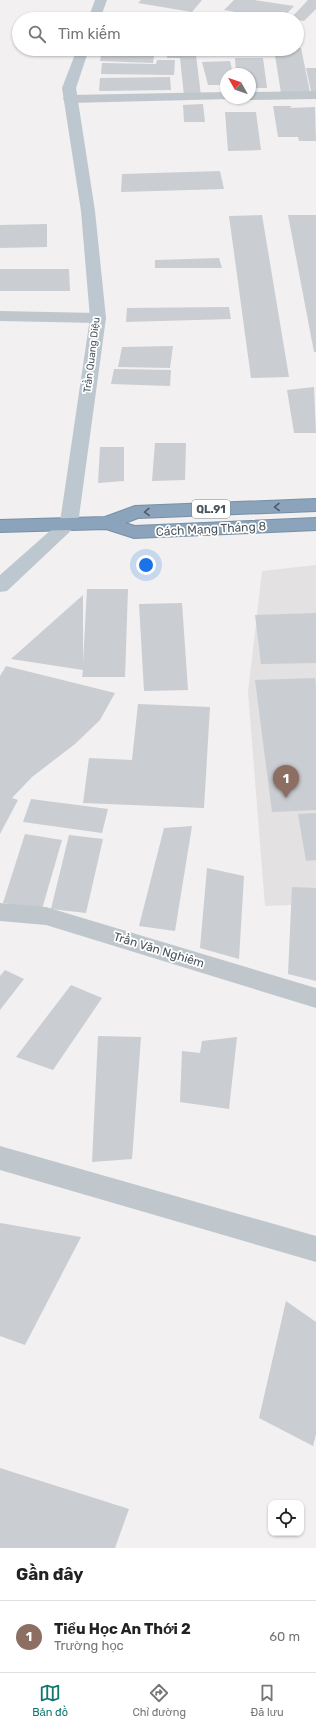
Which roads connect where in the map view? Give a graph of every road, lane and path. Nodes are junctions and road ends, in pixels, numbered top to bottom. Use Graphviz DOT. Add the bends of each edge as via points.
graph roads {
  1 [pos="101,0"];
  2 [pos="97,12"];
  3 [pos="80,56"];
  4 [pos="316,95"];
  5 [pos="220,96"];
  6 [pos="256,96"];
  7 [pos="70,98"];
  8 [pos="0,316"];
  9 [pos="98,318"];
  10 [pos="316,505"];
  11 [pos="107,523"];
  12 [pos="69,524"];
  13 [pos="316,524"];
  14 [pos="0,526"];
  15 [pos="0,586"];
  16 [pos="0,912"];
  17 [pos="316,998"];
  18 [pos="0,1158"];
  19 [pos="316,1249"];
  1 -- 2 [label="street"];
  3 -- 7 [label="street, Trần Quang Diệu" via="69,88"];
  4 -- 6 [label="street"];
  5 -- 7 [label="street"];
  7 -- 9 [label="street, Trần Quang Diệu" via="88,211"];
  8 -- 9 [label="street"];
  9 -- 12 [label="street, Trần Quang Diệu"];
  10 -- 11 [label="highway, Cách Mạng Tháng 8 / QL.91, one-way" via="135,512"];
  11 -- 12 [label="highway, Cách Mạng Tháng 8 / QL.91"];
  11 -- 13 [label="highway, Cách Mạng Tháng 8 / QL.91" via="134,532"];
  12 -- 14 [label="highway, Cách Mạng Tháng 8 / QL.91"];
  12 -- 15 [label="street"];
  16 -- 17 [label="street, Trần Văn Nghiêm" via="46,916"];
  18 -- 19 [label="street"];
}
